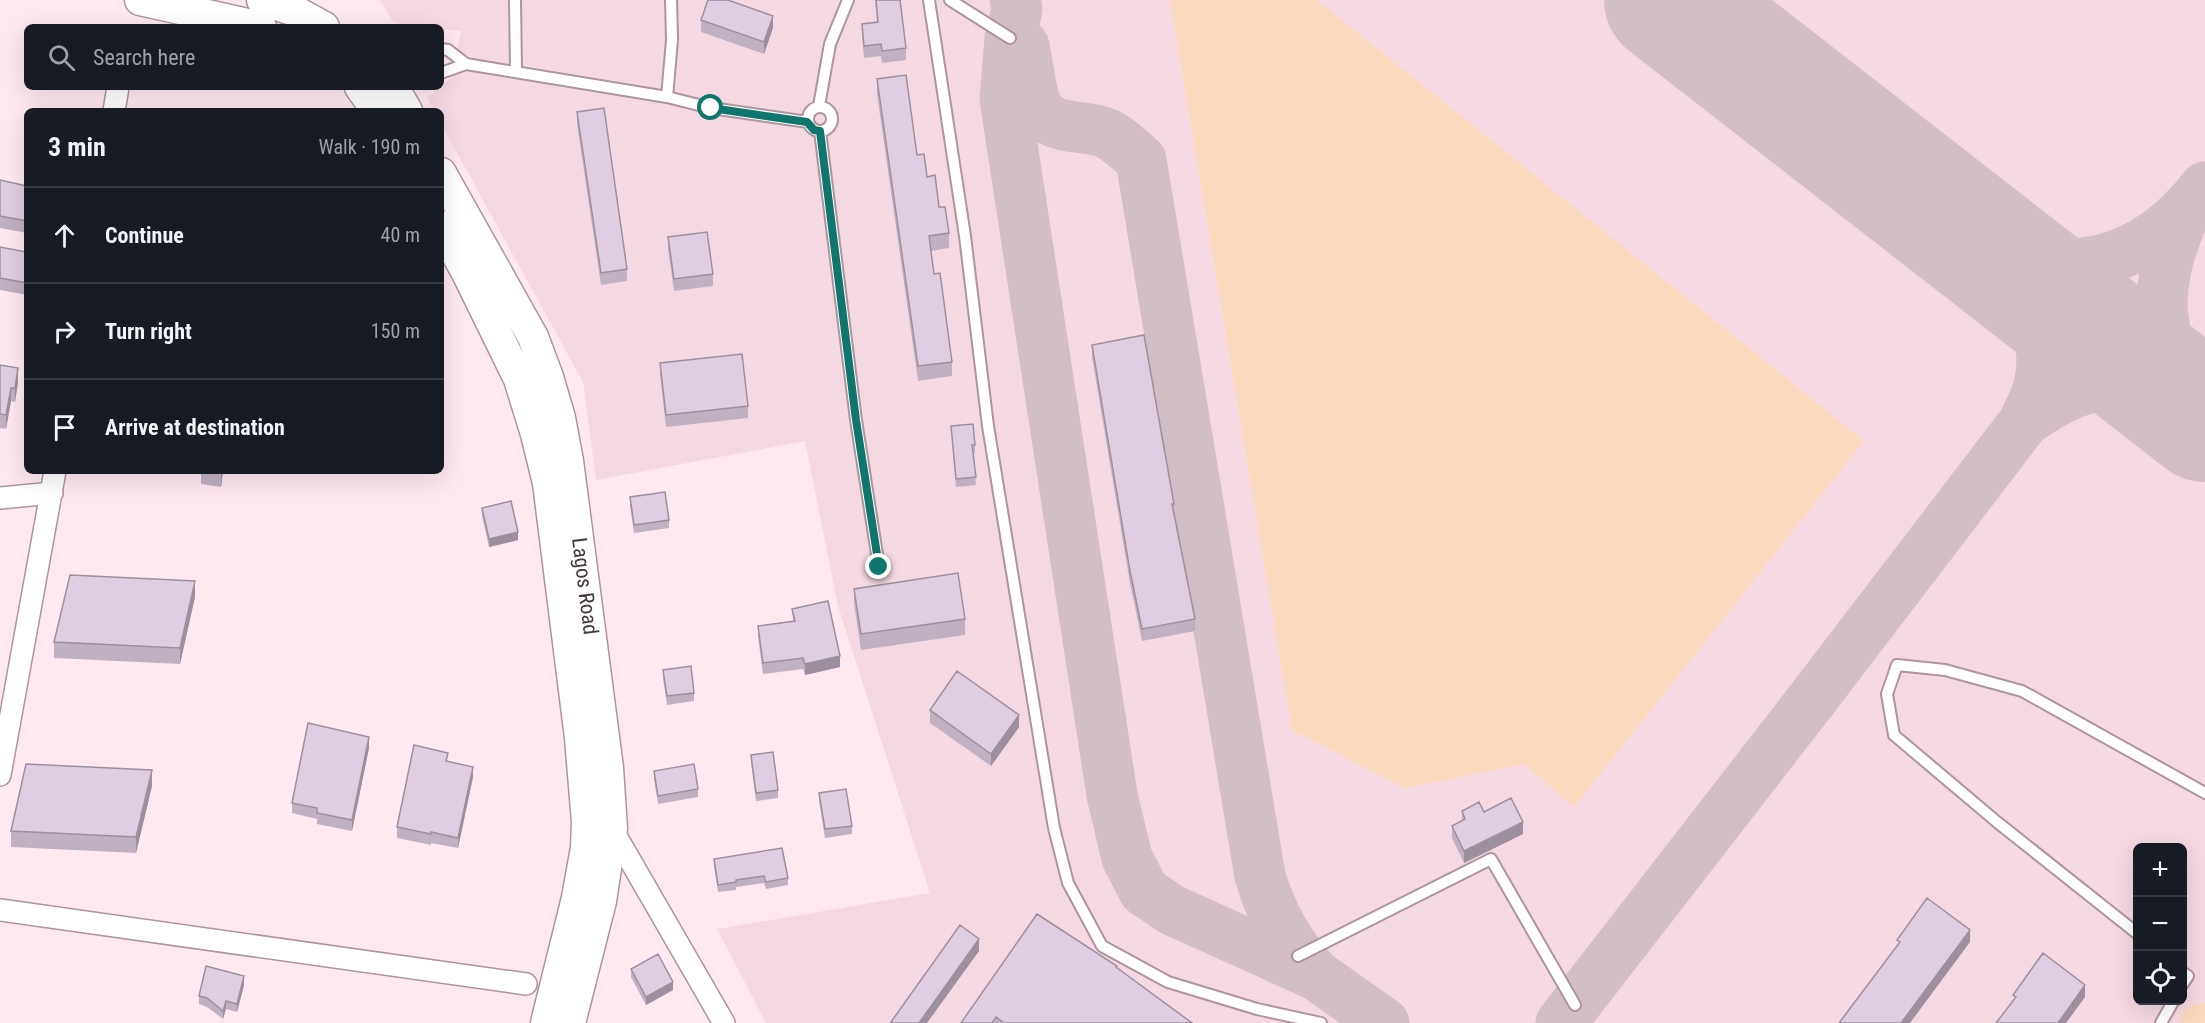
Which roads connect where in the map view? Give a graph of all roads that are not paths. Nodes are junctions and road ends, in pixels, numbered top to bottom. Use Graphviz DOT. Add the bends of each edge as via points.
graph roads {
  1 [pos="140,0"];
  2 [pos="262,0"];
  3 [pos="515,0"];
  4 [pos="671,0"];
  5 [pos="848,0"];
  6 [pos="929,0"];
  7 [pos="950,0"];
  8 [pos="248,24"];
  9 [pos="319,24"];
  10 [pos="1010,38"];
  11 [pos="444,50"];
  12 [pos="466,64"];
  13 [pos="516,71"];
  14 [pos="444,72"];
  15 [pos="118,90"];
  16 [pos="362,90"];
  17 [pos="392,90"];
  18 [pos="667,97"];
  19 [pos="819,106"];
  20 [pos="114,108"];
  21 [pos="375,108"];
  22 [pos="405,108"];
  23 [pos="807,122"];
  24 [pos="820,131"];
  25 [pos="444,178"];
  26 [pos="444,231"];
  27 [pos="55,474"];
  28 [pos="52,493"];
  29 [pos="0,498"];
  30 [pos="879,567"];
  31 [pos="0,775"];
  32 [pos="2205,793"];
  33 [pos="612,828"];
  34 [pos="0,910"];
  35 [pos="2133,930"];
  36 [pos="1298,956"];
  37 [pos="526,984"];
  38 [pos="1575,1005"];
  39 [pos="2171,1005"];
  40 [pos="546,1023"];
  41 [pos="570,1023"];
  42 [pos="724,1023"];
  43 [pos="1321,1023"];
  44 [pos="2161,1023"];
  1 -- 8 [label="main road"];
  2 -- 9 [label="main road"];
  3 -- 13 [label="lane"];
  4 -- 18 [label="lane"];
  5 -- 19 [label="lane" via="830,44"];
  6 -- 43 [label="lane" via="965,236 988,426 1054,828 1068,883 1102,946 1168,982 1257,1009"];
  7 -- 10 [label="lane"];
  11 -- 12 [label="lane"];
  12 -- 13 [label="lane"];
  12 -- 14 [label="lane"];
  13 -- 18 [label="lane"];
  15 -- 20 [label="street"];
  16 -- 21 [label="main road"];
  17 -- 22 [label="main road"];
  18 -- 23 [label="lane" via="711,108"];
  19 -- 23 [label="lane" via="810,111"];
  19 -- 24 [label="lane" via="829,111 832,121"];
  23 -- 24 [label="lane"];
  24 -- 30 [label="lane" via="856,420"];
  25 -- 33 [label="main road, Lagos Road" via="533,337 560,418 577,516"];
  26 -- 40 [label="main road, Lagos Road" via="519,379 548,483 587,822 577,898"];
  27 -- 28 [label="street"];
  28 -- 29 [label="street"];
  28 -- 31 [label="street"];
  32 -- 35 [label="lane" via="2022,691 1945,669 1897,665 1887,694 1894,735"];
  33 -- 41 [label="main road, Lagos Road" via="601,901"];
  33 -- 42 [label="street"];
  34 -- 37 [label="street"];
  36 -- 38 [label="lane" via="1491,859"];
  39 -- 44 [label="lane"];
}
